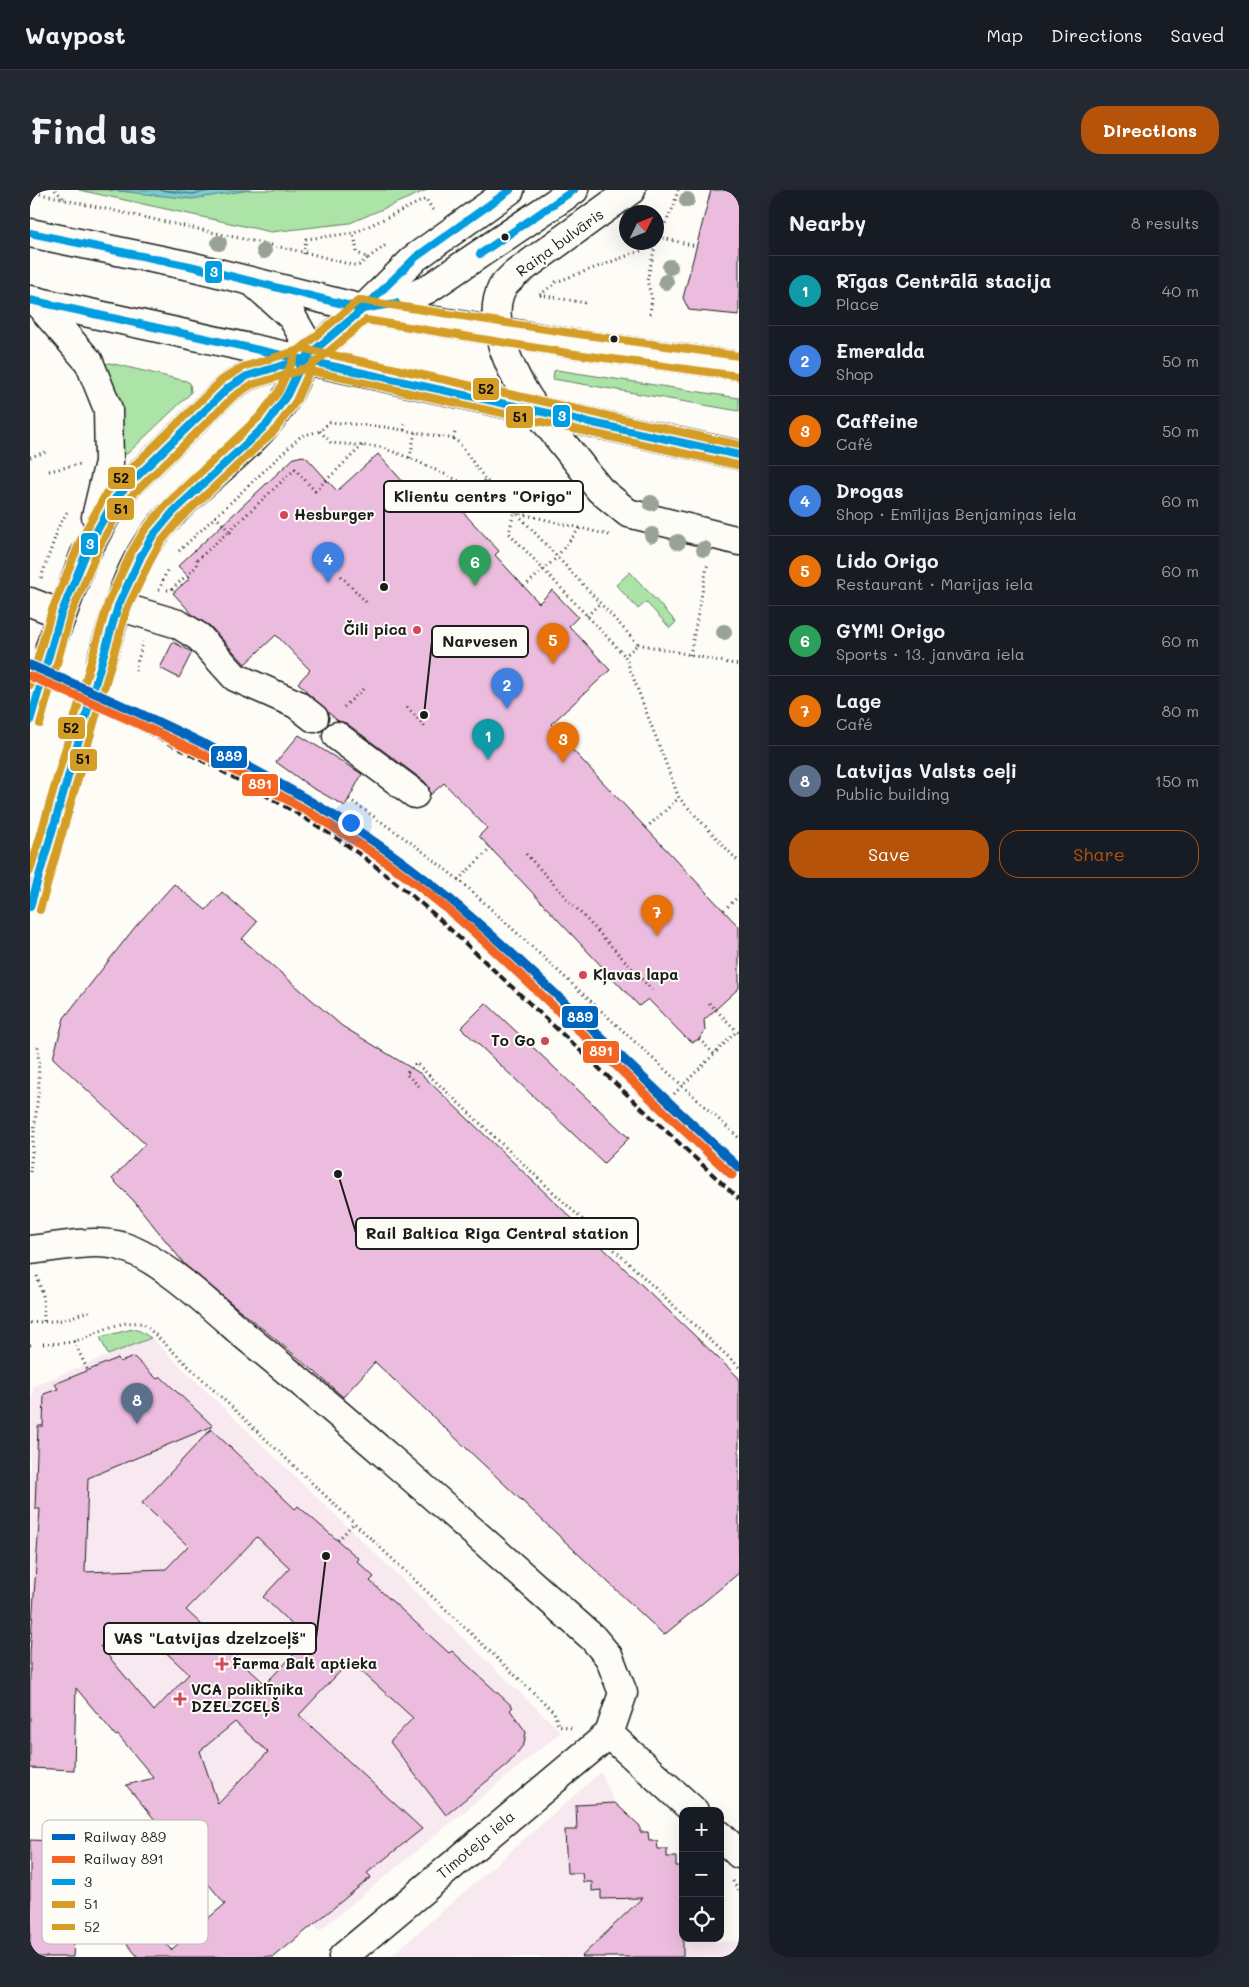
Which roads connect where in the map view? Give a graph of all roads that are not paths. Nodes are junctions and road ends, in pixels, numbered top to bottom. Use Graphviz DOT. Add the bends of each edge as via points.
graph roads {
  1 [pos="510,190"];
  2 [pos="574,190"];
  3 [pos="631,190"];
  4 [pos="30,233"];
  5 [pos="252,281"];
  6 [pos="33,300"];
  7 [pos="363,309"];
  8 [pos="498,332"];
  9 [pos="304,359"];
  10 [pos="739,366"];
  11 [pos="537,411"];
  12 [pos="739,455"];
  13 [pos="727,538"];
  14 [pos="91,541"];
  15 [pos="31,602"];
  16 [pos="118,606"];
  17 [pos="61,614"];
  18 [pos="50,647"];
  19 [pos="101,662"];
  20 [pos="314,718"];
  21 [pos="337,736"];
  22 [pos="415,794"];
  23 [pos="33,1261"];
  24 [pos="610,1734"];
  25 [pos="690,1807"];
  26 [pos="724,1839"];
  27 [pos="739,1854"];
  28 [pos="343,1957"];
  1 -- 7 [label="main road" via="416,257"];
  2 -- 7 [label="main road" via="428,289 396,303"];
  3 -- 8 [label="main road, Raiņa bulvāris" via="515,274 502,288 498,301"];
  4 -- 5 [label="main road"];
  5 -- 7 [label="main road"];
  5 -- 9 [label="main road" via="292,317 303,336"];
  6 -- 9 [label="main road"];
  6 -- 14 [label="main road" via="89,362 108,409 109,462"];
  7 -- 8 [label="main road"];
  7 -- 9 [label="main road"];
  8 -- 10 [label="main road"];
  8 -- 11 [label="main road, Raiņa bulvāris" via="511,366"];
  9 -- 11 [label="main road"];
  9 -- 14 [label="main road" via="247,376 228,388 116,497"];
  9 -- 16 [label="main road" via="281,406 268,423 158,528"];
  11 -- 12 [label="main road"];
  11 -- 13 [label="main road, Raiņa bulvāris" via="600,490 628,514"];
  14 -- 17 [label="main road"];
  15 -- 17 [label="main road"];
  16 -- 19 [label="main road"];
  16 -- 20 [label="main road" via="178,624 199,637 235,677 296,704"];
  17 -- 18 [label="main road"];
  21 -- 22 [label="main road"];
  23 -- 24 [label="main road" via="99,1243 124,1247 164,1269 289,1371 593,1638 609,1657 623,1693"];
  24 -- 25 [label="main road"];
  24 -- 28 [label="main road, Timoteja iela"];
  26 -- 27 [label="main road"];
}
